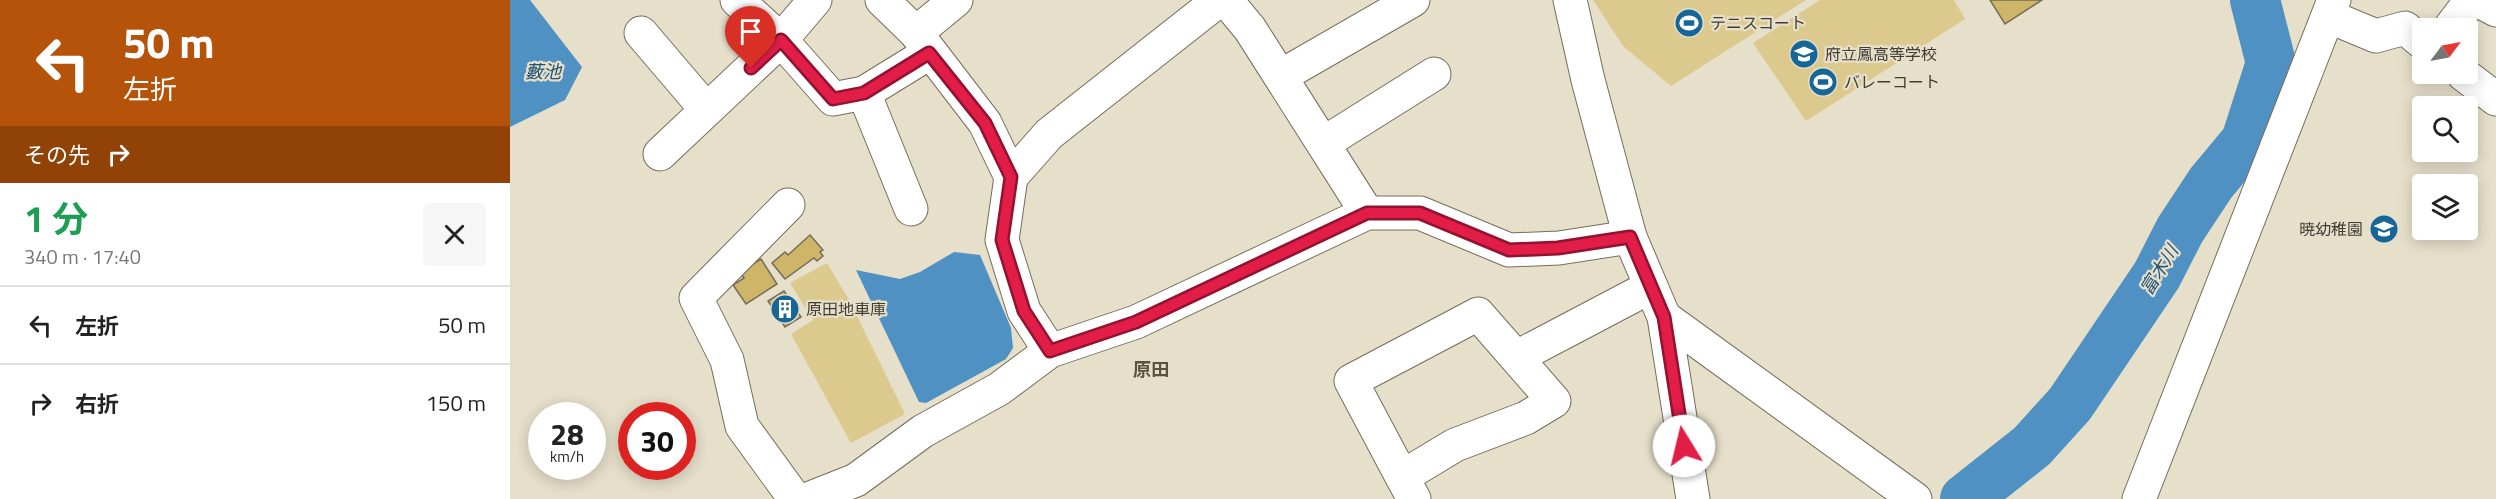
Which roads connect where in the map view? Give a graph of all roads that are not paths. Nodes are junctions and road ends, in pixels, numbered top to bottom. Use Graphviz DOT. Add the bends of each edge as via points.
graph roads {
  1 [pos="737,0"];
  2 [pos="815,0"];
  3 [pos="882,0"];
  4 [pos="956,0"];
  5 [pos="1219,0"];
  6 [pos="1226,0"];
  7 [pos="1413,0"];
  8 [pos="1570,0"];
  9 [pos="2471,0"];
  10 [pos="2477,0"];
  11 [pos="2331,8"];
  12 [pos="2496,10"];
  13 [pos="2458,18"];
  14 [pos="641,33"];
  15 [pos="2412,34"];
  16 [pos="781,40"];
  17 [pos="923,43"];
  18 [pos="1434,74"];
  19 [pos="1281,76"];
  20 [pos="2476,84"];
  21 [pos="864,93"];
  22 [pos="2496,99"];
  23 [pos="705,108"];
  24 [pos="1324,142"];
  25 [pos="660,154"];
  26 [pos="1011,177"];
  27 [pos="788,205"];
  28 [pos="911,209"];
  29 [pos="1367,213"];
  30 [pos="1630,237"];
  31 [pos="1650,286"];
  32 [pos="1664,317"];
  33 [pos="1050,351"];
  34 [pos="1517,357"];
  35 [pos="1407,488"];
  36 [pos="795,499"];
  37 [pos="808,499"];
  38 [pos="1693,499"];
  39 [pos="1915,499"];
  40 [pos="2139,499"];
  1 -- 16 [label="street"];
  2 -- 16 [label="street"];
  3 -- 17 [label="street"];
  4 -- 17 [label="street"];
  5 -- 26 [label="street" via="1049,134"];
  6 -- 19 [label="street"];
  7 -- 19 [label="street"];
  8 -- 30 [label="street"];
  9 -- 13 [label="street"];
  10 -- 12 [label="street"];
  11 -- 15 [label="street" via="2376,36 2405,28"];
  11 -- 40 [label="street"];
  14 -- 23 [label="street"];
  16 -- 21 [label="street" via="833,99"];
  16 -- 23 [label="street"];
  17 -- 21 [label="street"];
  17 -- 26 [label="street" via="985,123"];
  18 -- 24 [label="street"];
  19 -- 24 [label="street"];
  20 -- 22 [label="street"];
  21 -- 28 [label="street"];
  23 -- 25 [label="street"];
  24 -- 29 [label="street"];
  26 -- 33 [label="street" via="1002,240 1024,311"];
  27 -- 36 [label="street" via="696,298 728,360 742,426"];
  29 -- 30 [label="street" via="1420,213 1509,250 1558,248"];
  29 -- 33 [label="street" via="1136,322"];
  30 -- 31 [label="street"];
  31 -- 32 [label="street"];
  31 -- 34 [label="street"];
  32 -- 38 [label="street"];
  32 -- 39 [label="street"];
  33 -- 37 [label="street" via="999,389 923,431 856,480"];
  34 -- 35 [label="street" via="1554,400 1526,418 1455,445"];
  34 -- 35 [label="street" via="1478,314 1352,381"];
}
